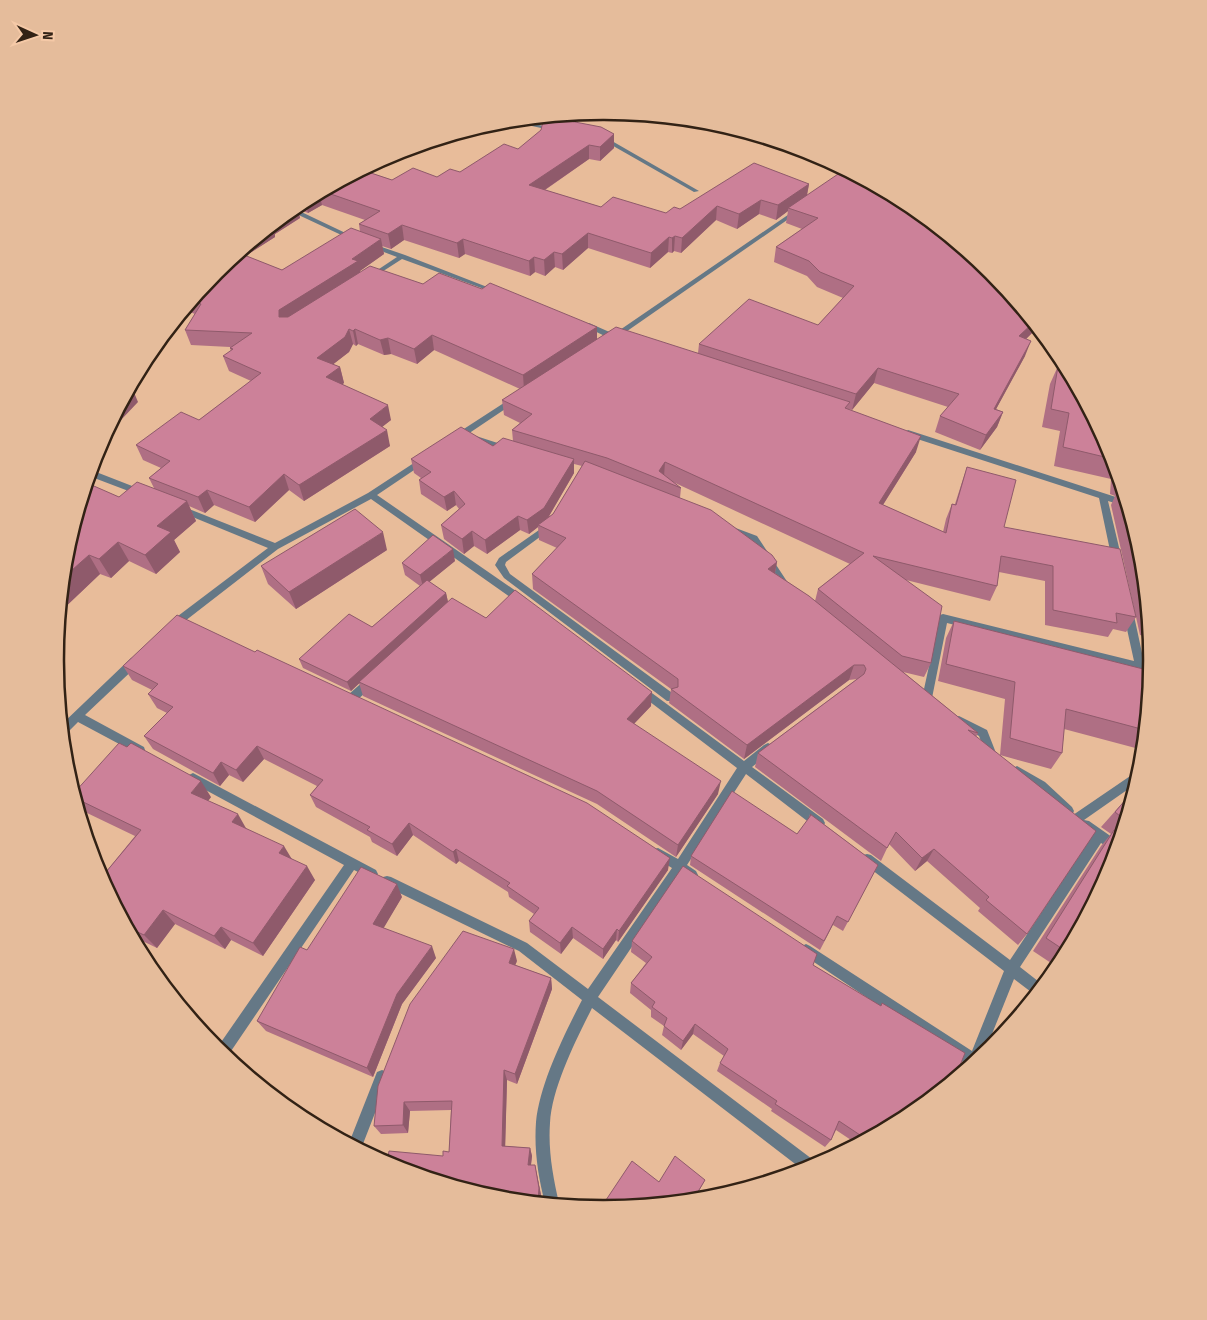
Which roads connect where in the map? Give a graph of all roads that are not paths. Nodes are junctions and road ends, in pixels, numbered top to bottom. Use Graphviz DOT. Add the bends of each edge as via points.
graph roads {
  1 [pos="533,125"];
  2 [pos="565,130"];
  3 [pos="594,136"];
  4 [pos="696,191"];
  5 [pos="802,207"];
  6 [pos="300,214"];
  7 [pos="403,256"];
  8 [pos="362,282"];
  9 [pos="504,295"];
  10 [pos="578,322"];
  11 [pos="615,336"];
  12 [pos="624,340"];
  13 [pos="607,342"];
  14 [pos="518,399"];
  15 [pos="896,429"];
  16 [pos="461,435"];
  17 [pos="445,446"];
  18 [pos="517,452"];
  19 [pos="428,456"];
  20 [pos="96,475"];
  21 [pos="371,495"];
  22 [pos="151,496"];
  23 [pos="1102,497"];
  24 [pos="1120,502"];
  25 [pos="169,504"];
  26 [pos="554,518"];
  27 [pos="728,528"];
  28 [pos="275,547"];
  29 [pos="1119,573"];
  30 [pos="796,596"];
  31 [pos="1126,601"];
  32 [pos="180,618"];
  33 [pos="197,626"];
  34 [pos="166,631"];
  35 [pos="139,657"];
  36 [pos="380,674"];
  37 [pos="352,698"];
  38 [pos="671,698"];
  39 [pos="926,702"];
  40 [pos="77,716"];
  41 [pos="951,716"];
  42 [pos="68,725"];
  43 [pos="775,743"];
  44 [pos="154,758"];
  45 [pos="744,767"];
  46 [pos="180,771"];
  47 [pos="1129,783"];
  48 [pos="1077,819"];
  49 [pos="830,832"];
  50 [pos="1099,835"];
  51 [pos="1111,844"];
  52 [pos="648,846"];
  53 [pos="854,850"];
  54 [pos="351,864"];
  55 [pos="679,866"];
  56 [pos="704,882"];
  57 [pos="794,942"];
  58 [pos="1012,968"];
  59 [pos="1034,986"];
  60 [pos="590,998"];
  61 [pos="227,1046"];
  62 [pos="981,1046"];
  63 [pos="969,1057"];
  64 [pos="387,1064"];
  65 [pos="358,1140"];
  66 [pos="804,1161"];
  67 [pos="550,1197"];
  1 -- 2 [label="street"];
  3 -- 4 [label="street" via="604,138"];
  5 -- 11 [label="street"];
  6 -- 7 [label="street" via="353,239"];
  7 -- 8 [label="street"];
  7 -- 9 [label="street"];
  10 -- 11 [label="street"];
  11 -- 12 [label="street"];
  11 -- 13 [label="street"];
  14 -- 16 [label="street"];
  15 -- 23 [label="street"];
  16 -- 17 [label="street"];
  16 -- 18 [label="street"];
  19 -- 21 [label="street"];
  20 -- 22 [label="street"];
  21 -- 28 [label="street"];
  21 -- 45 [label="street" via="539,613"];
  23 -- 24 [label="street"];
  23 -- 29 [label="street"];
  25 -- 28 [label="street"];
  26 -- 38 [label="street" via="549,526 502,560 502,571"];
  27 -- 30 [label="street" via="754,538"];
  28 -- 32 [label="street"];
  31 -- 39 [label="street" via="1142,671 943,618"];
  32 -- 33 [label="street"];
  32 -- 34 [label="street"];
  35 -- 40 [label="street"];
  36 -- 37 [label="street"];
  40 -- 42 [label="street"];
  40 -- 44 [label="street"];
  41 -- 48 [label="street" via="983,733 992,758 1042,785"];
  43 -- 45 [label="street"];
  45 -- 49 [label="street"];
  45 -- 55 [label="street"];
  46 -- 54 [label="street"];
  47 -- 48 [label="street"];
  48 -- 50 [label="street"];
  50 -- 51 [label="street"];
  50 -- 58 [label="street"];
  52 -- 55 [label="street"];
  53 -- 58 [label="street"];
  54 -- 60 [label="street" via="469,926 523,947"];
  54 -- 61 [label="street"];
  55 -- 56 [label="street"];
  55 -- 60 [label="street"];
  57 -- 63 [label="street"];
  58 -- 59 [label="street"];
  58 -- 62 [label="street"];
  60 -- 66 [label="street"];
  60 -- 67 [label="street" via="569,1039 551,1087 543,1122 544,1171"];
  64 -- 65 [label="street"];
}
